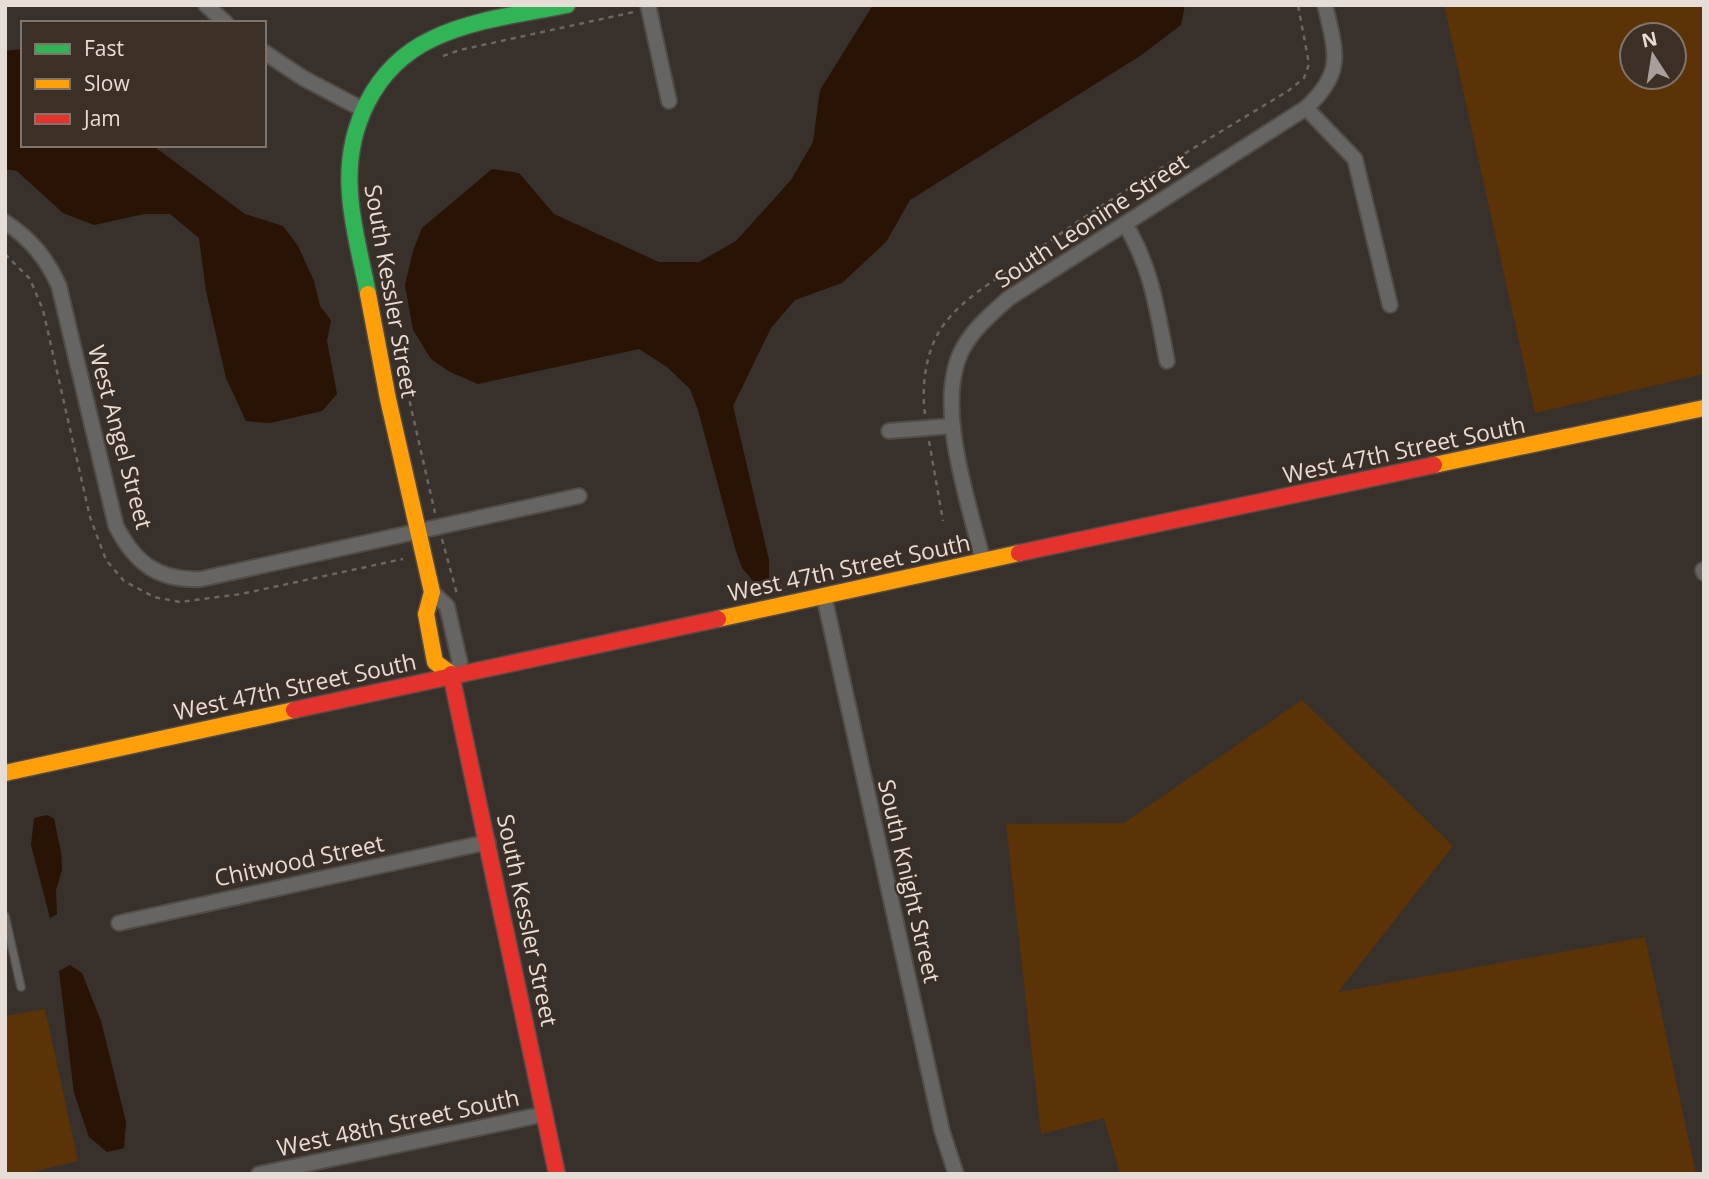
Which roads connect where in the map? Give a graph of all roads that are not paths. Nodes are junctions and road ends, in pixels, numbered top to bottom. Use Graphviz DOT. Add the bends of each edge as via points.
graph roads {
  1 [pos="206,5"];
  2 [pos="567,5"];
  3 [pos="1325,5"];
  4 [pos="648,7"];
  5 [pos="224,21"];
  6 [pos="266,53"];
  7 [pos="669,101"];
  8 [pos="1306,108"];
  9 [pos="362,109"];
  10 [pos="5,222"];
  11 [pos="1125,223"];
  12 [pos="1390,305"];
  13 [pos="1167,360"];
  14 [pos="1704,408"];
  15 [pos="952,426"];
  16 [pos="889,431"];
  17 [pos="579,496"];
  18 [pos="418,530"];
  19 [pos="983,561"];
  20 [pos="432,592"];
  21 [pos="824,596"];
  22 [pos="452,675"];
  23 [pos="5,773"];
  24 [pos="488,842"];
  25 [pos="5,916"];
  26 [pos="119,923"];
  27 [pos="21,987"];
  28 [pos="545,1114"];
  29 [pos="259,1174"];
  30 [pos="557,1174"];
  31 [pos="956,1174"];
  1 -- 5 [label="street"];
  2 -- 9 [label="street" via="430,39 389,70"];
  3 -- 8 [label="street, South Leonine Street" via="1335,59 1325,91"];
  4 -- 7 [label="street"];
  6 -- 9 [label="street"];
  8 -- 11 [label="street, South Leonine Street"];
  8 -- 12 [label="street" via="1355,159"];
  9 -- 18 [label="street, South Kessler Street" via="350,149 350,195"];
  10 -- 18 [label="street, West Angel Street" via="37,248 59,286 116,526 138,559 170,577 201,579"];
  11 -- 13 [label="street" via="1150,274"];
  11 -- 15 [label="street, South Leonine Street" via="1009,298 974,333 962,350 954,377"];
  14 -- 19 [label="street, West 47th Street South"];
  15 -- 16 [label="street"];
  15 -- 19 [label="street, South Leonine Street"];
  17 -- 18 [label="street, West Angel Street"];
  18 -- 20 [label="street, South Kessler Street"];
  19 -- 21 [label="street, West 47th Street South"];
  20 -- 22 [label="street, South Kessler Street" via="426,614 435,662"];
  20 -- 22 [label="street, South Kessler Street" via="447,606 460,663"];
  21 -- 22 [label="street, West 47th Street South"];
  21 -- 31 [label="street, South Knight Street" via="940,1120"];
  22 -- 23 [label="street, West 47th Street South"];
  22 -- 24 [label="street, South Kessler Street"];
  24 -- 26 [label="street, Chitwood Street"];
  24 -- 28 [label="street, South Kessler Street"];
  25 -- 27 [label="lane"];
  28 -- 29 [label="street, West 48th Street South"];
  28 -- 30 [label="street, South Kessler Street"];
}
